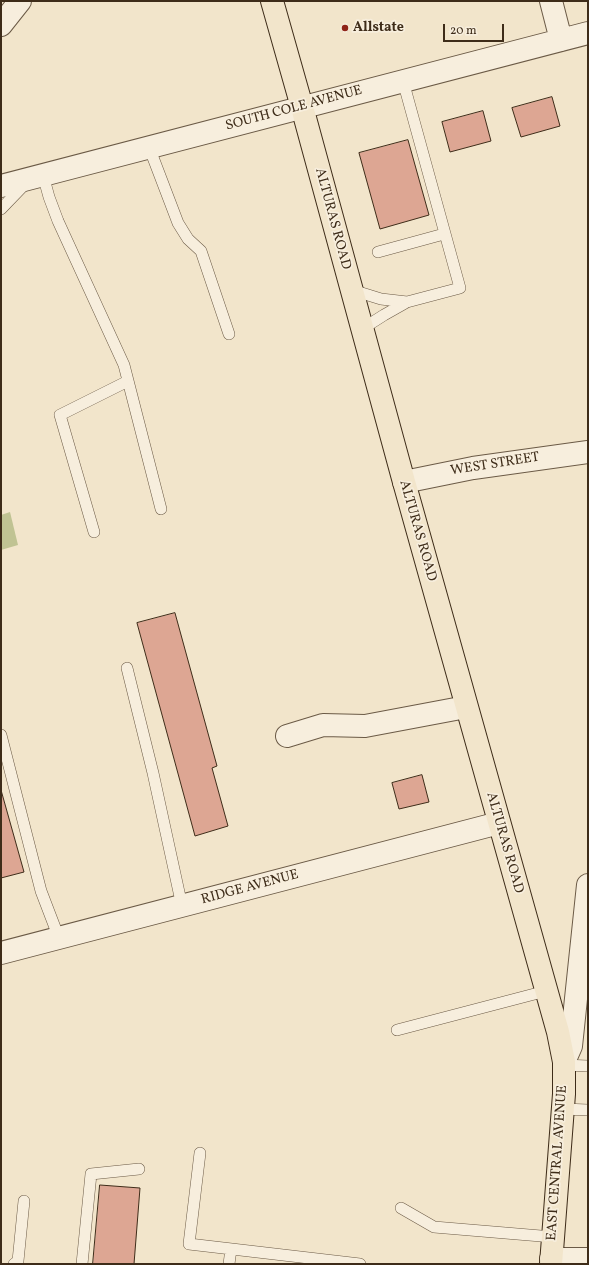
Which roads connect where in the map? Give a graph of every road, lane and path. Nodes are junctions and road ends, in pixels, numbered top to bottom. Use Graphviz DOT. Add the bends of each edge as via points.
graph roads {
  1 [pos="20,1"];
  2 [pos="272,1"];
  3 [pos="551,1"];
  4 [pos="1,25"];
  5 [pos="588,33"];
  6 [pos="561,40"];
  7 [pos="403,81"];
  8 [pos="302,107"];
  9 [pos="149,147"];
  10 [pos="36,177"];
  11 [pos="1,186"];
  12 [pos="1,209"];
  13 [pos="444,234"];
  14 [pos="378,252"];
  15 [pos="352,290"];
  16 [pos="407,302"];
  17 [pos="362,329"];
  18 [pos="229,334"];
  19 [pos="128,381"];
  20 [pos="588,452"];
  21 [pos="404,482"];
  22 [pos="161,509"];
  23 [pos="94,532"];
  24 [pos="127,668"];
  25 [pos="466,707"];
  26 [pos="1,735"];
  27 [pos="287,736"];
  28 [pos="499,823"];
  29 [pos="588,885"];
  30 [pos="182,906"];
  31 [pos="59,938"];
  32 [pos="1,953"];
  33 [pos="584,965"];
  34 [pos="546,991"];
  35 [pos="397,1030"];
  36 [pos="564,1063"];
  37 [pos="588,1066"];
  38 [pos="563,1109"];
  39 [pos="588,1110"];
  40 [pos="200,1153"];
  41 [pos="139,1169"];
  42 [pos="24,1200"];
  43 [pos="401,1208"];
  44 [pos="553,1237"];
  45 [pos="231,1249"];
  46 [pos="588,1259"];
  47 [pos="551,1261"];
  48 [pos="14,1264"];
  49 [pos="82,1264"];
  50 [pos="229,1264"];
  51 [pos="360,1264"];
  1 -- 4 [label="street"];
  2 -- 8 [label="main road, ALTURAS ROAD"];
  3 -- 6 [label="street"];
  5 -- 6 [label="street, SOUTH COLE AVENUE"];
  6 -- 7 [label="street, SOUTH COLE AVENUE"];
  7 -- 8 [label="street, SOUTH COLE AVENUE"];
  7 -- 13 [label="lane"];
  8 -- 9 [label="street, SOUTH COLE AVENUE"];
  8 -- 15 [label="main road, ALTURAS ROAD"];
  9 -- 10 [label="street, SOUTH COLE AVENUE"];
  9 -- 18 [label="lane" via="178,223 188,239 201,251"];
  10 -- 11 [label="street, SOUTH COLE AVENUE"];
  10 -- 12 [label="lane"];
  10 -- 19 [label="lane" via="48,197 124,365"];
  13 -- 14 [label="lane"];
  13 -- 16 [label="lane" via="460,288"];
  15 -- 16 [label="lane" via="381,299"];
  15 -- 17 [label="main road, ALTURAS ROAD"];
  16 -- 17 [label="lane"];
  17 -- 21 [label="main road, ALTURAS ROAD"];
  19 -- 22 [label="lane"];
  19 -- 23 [label="lane" via="60,415"];
  20 -- 21 [label="street, WEST STREET" via="472,468"];
  21 -- 25 [label="main road, ALTURAS ROAD"];
  24 -- 30 [label="lane"];
  25 -- 27 [label="street" via="365,726 323,725"];
  25 -- 28 [label="main road, ALTURAS ROAD"];
  26 -- 31 [label="lane" via="41,891"];
  28 -- 30 [label="street, RIDGE AVENUE"];
  28 -- 34 [label="main road, ALTURAS ROAD"];
  29 -- 33 [label="street"];
  30 -- 31 [label="street, RIDGE AVENUE"];
  31 -- 32 [label="street, RIDGE AVENUE"];
  33 -- 36 [label="street" via="571,1046"];
  34 -- 35 [label="lane"];
  34 -- 36 [label="main road, ALTURAS ROAD"];
  36 -- 37 [label="lane"];
  36 -- 38 [label="main road, EAST CENTRAL AVENUE"];
  38 -- 39 [label="lane"];
  38 -- 44 [label="main road, EAST CENTRAL AVENUE"];
  40 -- 45 [label="lane" via="189,1244"];
  41 -- 49 [label="lane" via="90,1174"];
  42 -- 48 [label="lane" via="18,1261"];
  43 -- 44 [label="lane" via="434,1227"];
  44 -- 47 [label="main road, EAST CENTRAL AVENUE"];
  45 -- 50 [label="lane"];
  45 -- 51 [label="lane"];
  46 -- 47 [label="street"];
}
